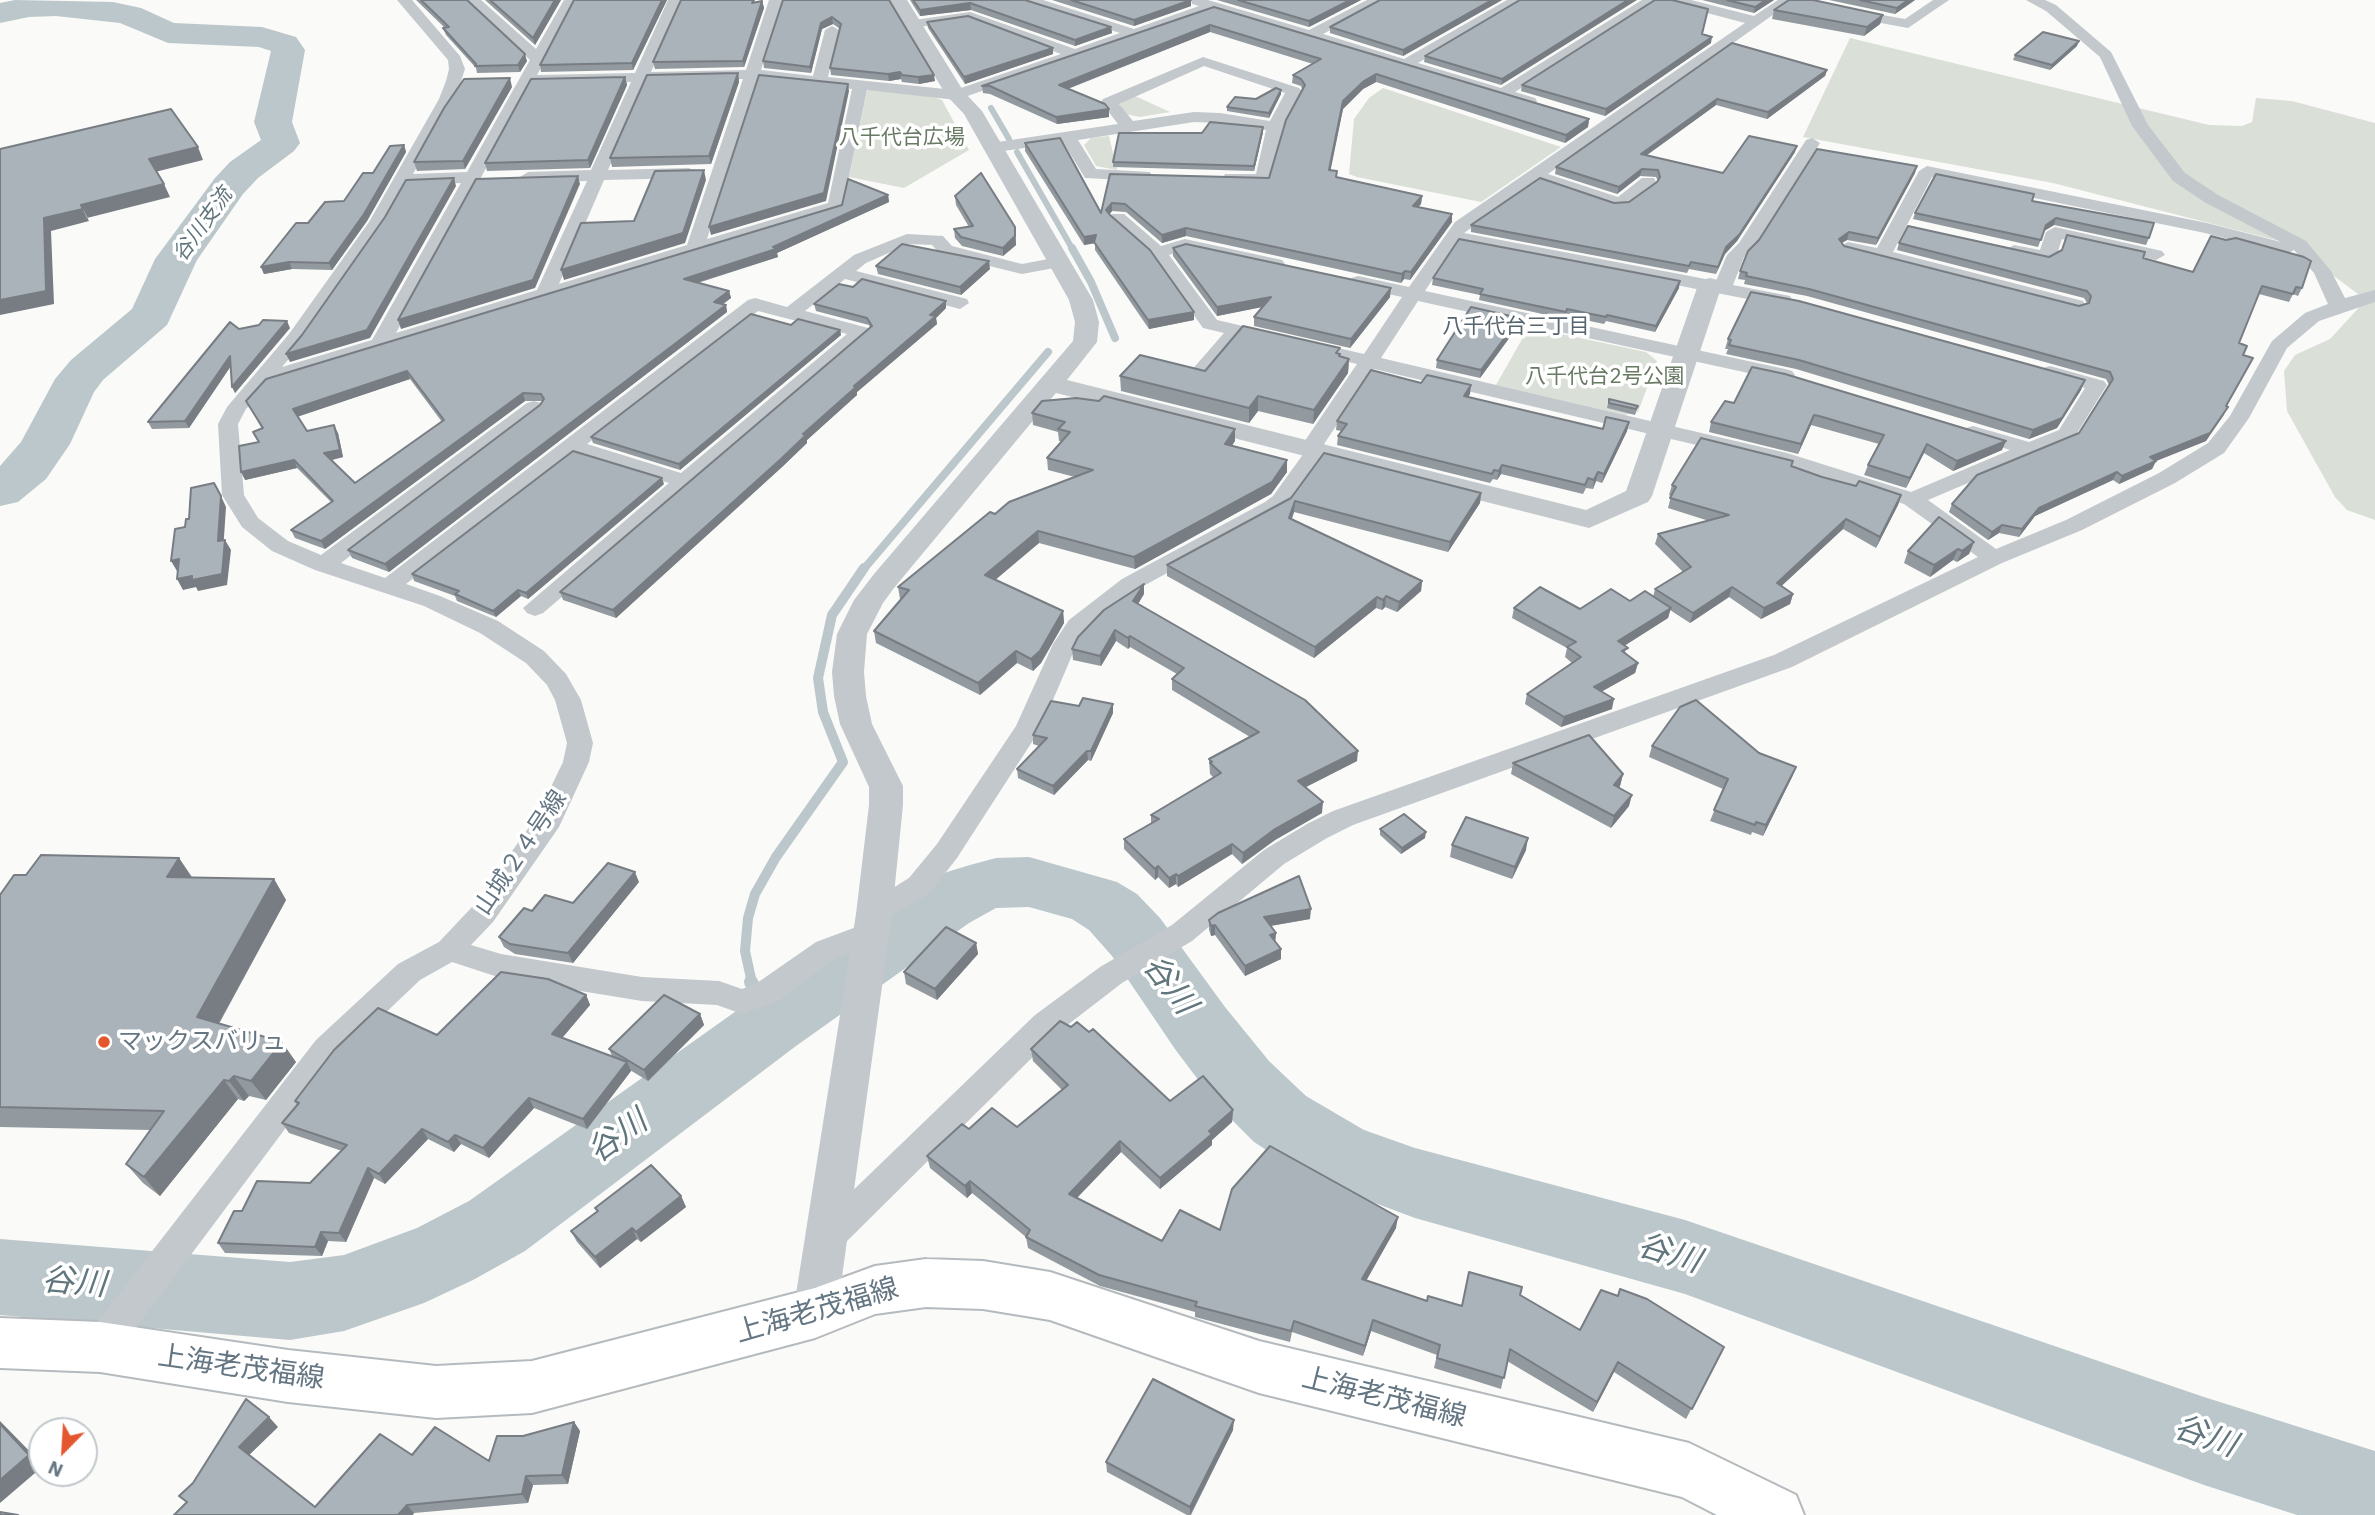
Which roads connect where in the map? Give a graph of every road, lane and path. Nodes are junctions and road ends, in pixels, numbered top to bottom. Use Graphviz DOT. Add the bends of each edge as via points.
graph roads {
  1 [pos="404,0"];
  2 [pos="473,0"];
  3 [pos="571,0"];
  4 [pos="675,0"];
  5 [pos="776,0"];
  6 [pos="898,0"];
  7 [pos="1029,0"];
  8 [pos="1194,0"];
  9 [pos="1353,0"];
  10 [pos="1514,0"];
  11 [pos="1652,0"];
  12 [pos="1674,0"];
  13 [pos="1787,0"];
  14 [pos="1942,0"];
  15 [pos="2033,0"];
  16 [pos="1373,2"];
  17 [pos="1213,6"];
  18 [pos="1831,8"];
  19 [pos="1756,21"];
  20 [pos="912,24"];
  21 [pos="832,30"];
  22 [pos="1133,33"];
  23 [pos="1311,36"];
  24 [pos="1075,54"];
  25 [pos="538,59"];
  26 [pos="1405,64"];
  27 [pos="751,74"];
  28 [pos="640,78"];
  29 [pos="522,80"];
  30 [pos="819,81"];
  31 [pos="860,85"];
  32 [pos="1503,93"];
  33 [pos="956,95"];
  34 [pos="1542,105"];
  35 [pos="1581,117"];
  36 [pos="1607,125"];
  37 [pos="1275,127"];
  38 [pos="1130,128"];
  39 [pos="1068,137"];
  40 [pos="1812,143"];
  41 [pos="991,148"];
  42 [pos="719,172"];
  43 [pos="597,175"];
  44 [pos="1158,176"];
  45 [pos="1535,176"];
  46 [pos="514,178"];
  47 [pos="1210,178"];
  48 [pos="477,179"];
  49 [pos="400,180"];
  50 [pos="1648,182"];
  51 [pos="2067,199"];
  52 [pos="1118,218"];
  53 [pos="2055,232"];
  54 [pos="1452,236"];
  55 [pos="1993,245"];
  56 [pos="1849,247"];
  57 [pos="695,248"];
  58 [pos="1158,253"];
  59 [pos="1882,254"];
  60 [pos="2156,255"];
  61 [pos="2311,256"];
  62 [pos="1059,262"];
  63 [pos="1292,268"];
  64 [pos="842,274"];
  65 [pos="1346,279"];
  66 [pos="1716,286"];
  67 [pos="545,294"];
  68 [pos="1412,294"];
  69 [pos="2375,296"];
  70 [pos="960,303"];
  71 [pos="1799,303"];
  72 [pos="2076,305"];
  73 [pos="2338,306"];
  74 [pos="791,313"];
  75 [pos="1237,330"];
  76 [pos="379,345"];
  77 [pos="1685,354"];
  78 [pos="1368,361"];
  79 [pos="2032,367"];
  80 [pos="1197,376"];
  81 [pos="259,380"];
  82 [pos="1802,380"];
  83 [pos="1052,384"];
  84 [pos="534,407"];
  85 [pos="1948,425"];
  86 [pos="1660,431"];
  87 [pos="571,446"];
  88 [pos="1314,449"];
  89 [pos="2029,449"];
  90 [pos="684,481"];
  91 [pos="1912,499"];
  92 [pos="1994,558"];
  93 [pos="323,565"];
  94 [pos="389,586"];
  95 [pos="535,608"];
  96 [pos="871,929"];
  97 [pos="449,950"];
  98 [pos="755,997"];
  99 [pos="828,1237"];
  100 [pos="815,1313"];
  101 [pos="111,1332"];
  102 [pos="0,1343"];
  103 [pos="1776,1515"];
  1 -- 49 [label="street, 山城２４号線" via="455,59 460,81"];
  2 -- 25 [label="street"];
  3 -- 25 [label="street"];
  4 -- 28 [label="street"];
  5 -- 27 [label="street"];
  6 -- 20 [label="street"];
  7 -- 22 [label="street"];
  8 -- 17 [label="street"];
  9 -- 16 [label="street"];
  10 -- 26 [label="street"];
  11 -- 32 [label="street"];
  12 -- 19 [label="street"];
  13 -- 19 [label="street"];
  14 -- 18 [label="street" via="1908,24"];
  15 -- 61 [label="street" via="2051,8 2106,55 2140,126 2179,177 2212,200 2300,245"];
  16 -- 23 [label="street"];
  17 -- 22 [label="street"];
  17 -- 23 [label="street"];
  19 -- 36 [label="street"];
  20 -- 24 [label="street" via="970,16"];
  20 -- 33 [label="street"];
  21 -- 30 [label="street"];
  22 -- 24 [label="street"];
  23 -- 26 [label="street"];
  24 -- 33 [label="street"];
  25 -- 29 [label="street"];
  26 -- 32 [label="street"];
  27 -- 28 [label="street"];
  27 -- 30 [label="street"];
  27 -- 42 [label="street"];
  28 -- 29 [label="street"];
  28 -- 43 [label="street"];
  29 -- 48 [label="street"];
  30 -- 31 [label="street"];
  31 -- 33 [label="street"];
  31 -- 57 [label="street" via="835,206"];
  32 -- 34 [label="street"];
  33 -- 41 [label="street" via="972,111"];
  35 -- 36 [label="street"];
  36 -- 45 [label="street"];
  37 -- 38 [label="street" via="1194,117"];
  37 -- 38 [label="street" via="1294,91 1203,61 1109,102"];
  37 -- 47 [label="street" via="1263,179"];
  38 -- 39 [label="street"];
  39 -- 41 [label="street"];
  39 -- 44 [label="street" via="1091,174"];
  40 -- 66 [label="street"];
  41 -- 62 [label="street"];
  42 -- 43 [label="street"];
  42 -- 57 [label="street"];
  43 -- 46 [label="street"];
  43 -- 67 [label="street"];
  45 -- 50 [label="street" via="1620,203"];
  45 -- 54 [label="street"];
  48 -- 49 [label="street"];
  48 -- 76 [label="street"];
  49 -- 81 [label="street, 山城２４号線" via="377,223 296,338"];
  51 -- 53 [label="street"];
  51 -- 59 [label="street" via="1927,171 1906,226"];
  51 -- 61 [label="street" via="2207,228"];
  52 -- 58 [label="street"];
  53 -- 55 [label="street" via="2047,257"];
  53 -- 60 [label="street"];
  54 -- 66 [label="street"];
  54 -- 68 [label="street"];
  56 -- 59 [label="street"];
  57 -- 67 [label="street"];
  58 -- 63 [label="street" via="1185,244"];
  58 -- 75 [label="street" via="1210,324"];
  59 -- 72 [label="street"];
  61 -- 73 [label="street"];
  62 -- 64 [label="street" via="1022,268 946,250 936,240 907,239 860,259"];
  62 -- 83 [label="street" via="1081,300 1087,322 1085,342"];
  64 -- 70 [label="street"];
  64 -- 74 [label="street"];
  65 -- 68 [label="street"];
  66 -- 71 [label="street"];
  66 -- 77 [label="street"];
  67 -- 76 [label="street"];
  68 -- 77 [label="street"];
  68 -- 78 [label="street"];
  69 -- 73 [label="street"];
  73 -- 92 [label="street" via="2305,321 2279,345 2239,418 2216,448 2074,525"];
  74 -- 87 [label="street" via="755,304"];
  74 -- 90 [label="street" via="861,332"];
  75 -- 78 [label="street"];
  75 -- 80 [label="street"];
  76 -- 81 [label="street"];
  77 -- 82 [label="street"];
  77 -- 86 [label="street"];
  78 -- 86 [label="street"];
  78 -- 88 [label="street"];
  79 -- 89 [label="street" via="2097,385 2067,434"];
  81 -- 93 [label="street, 山城２４号線" via="228,424 233,495 263,534"];
  83 -- 88 [label="street"];
  83 -- 96 [label="street" via="884,581 852,634 848,672 856,724 886,786"];
  84 -- 93 [label="street"];
  85 -- 89 [label="street"];
  86 -- 88 [label="street" via="1638,496 1589,519"];
  86 -- 91 [label="street" via="1779,458"];
  87 -- 90 [label="street"];
  87 -- 94 [label="street"];
  88 -- 96 [label="street" via="1273,508 1130,584 1077,626 1028,728 947,851 919,886"];
  89 -- 91 [label="street"];
  90 -- 95 [label="street"];
  91 -- 92 [label="street"];
  92 -- 99 [label="street" via="1783,661 1343,818 1274,857 1182,933 1111,975 1046,1024"];
  93 -- 94 [label="street, 山城２４号線"];
  94 -- 97 [label="street, 山城２４号線" via="489,628 535,657 568,701 580,743 549,820 483,914"];
  96 -- 98 [label="street" via="826,950"];
  96 -- 99 [label="street"];
  97 -- 98 [label="street" via="501,967 642,989"];
  97 -- 101 [label="street, 山城２４号線" via="409,972 327,1049"];
  99 -- 100 [label="street"];
  100 -- 101 [label="main road, 上海老茂福線" via="532,1387 436,1392 288,1376"];
  100 -- 103 [label="main road, 上海老茂福線" via="875,1290 926,1283 983,1285 1050,1296 1259,1367 1689,1471"];
  101 -- 102 [label="main road, 上海老茂福線"];
}
